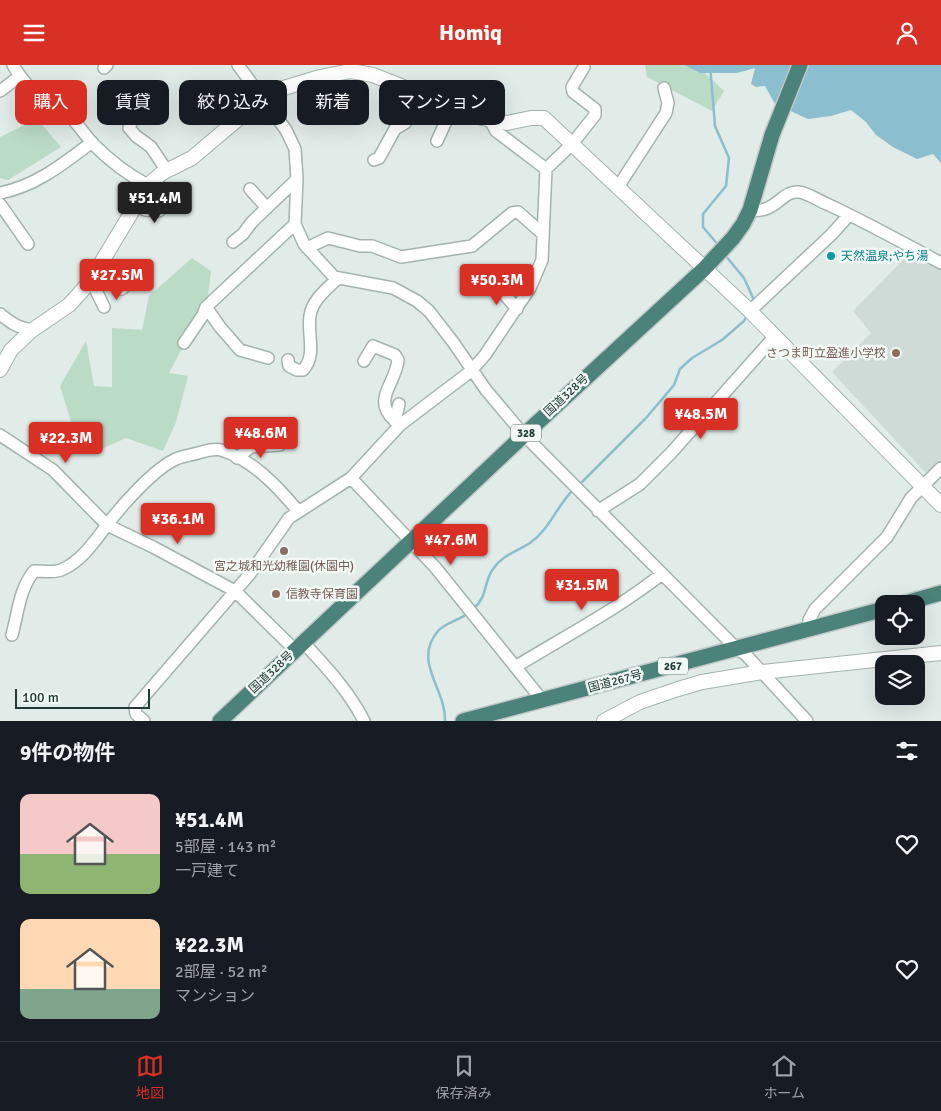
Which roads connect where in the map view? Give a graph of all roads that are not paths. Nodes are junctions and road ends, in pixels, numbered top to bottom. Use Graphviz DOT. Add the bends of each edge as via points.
graph roads {
  1 [pos="13,65"];
  2 [pos="238,65"];
  3 [pos="800,65"];
  4 [pos="584,67"];
  5 [pos="328,70"];
  6 [pos="20,76"];
  7 [pos="24,80"];
  8 [pos="249,80"];
  9 [pos="386,80"];
  10 [pos="287,86"];
  11 [pos="664,88"];
  12 [pos="0,91"];
  13 [pos="505,123"];
  14 [pos="78,125"];
  15 [pos="130,125"];
  16 [pos="231,125"];
  17 [pos="282,125"];
  18 [pos="402,125"];
  19 [pos="444,125"];
  20 [pos="493,125"];
  21 [pos="437,141"];
  22 [pos="92,142"];
  23 [pos="572,144"];
  24 [pos="374,161"];
  25 [pos="546,169"];
  26 [pos="167,171"];
  27 [pos="297,179"];
  28 [pos="148,185"];
  29 [pos="618,187"];
  30 [pos="250,189"];
  31 [pos="0,193"];
  32 [pos="0,204"];
  33 [pos="136,205"];
  34 [pos="163,206"];
  35 [pos="266,208"];
  36 [pos="750,210"];
  37 [pos="849,215"];
  38 [pos="295,224"];
  39 [pos="544,234"];
  40 [pos="233,242"];
  41 [pos="28,244"];
  42 [pos="308,248"];
  43 [pos="941,263"];
  44 [pos="704,269"];
  45 [pos="94,275"];
  46 [pos="137,275"];
  47 [pos="338,278"];
  48 [pos="497,286"];
  49 [pos="104,307"];
  50 [pos="206,307"];
  51 [pos="517,309"];
  52 [pos="750,311"];
  53 [pos="0,314"];
  54 [pos="33,330"];
  55 [pos="775,336"];
  56 [pos="184,343"];
  57 [pos="268,358"];
  58 [pos="288,360"];
  59 [pos="364,361"];
  60 [pos="0,370"];
  61 [pos="300,370"];
  62 [pos="471,371"];
  63 [pos="296,381"];
  64 [pos="400,404"];
  65 [pos="398,423"];
  66 [pos="0,435"];
  67 [pos="524,435"];
  68 [pos="280,445"];
  69 [pos="237,457"];
  70 [pos="941,468"];
  71 [pos="351,478"];
  72 [pos="922,486"];
  73 [pos="941,505"];
  74 [pos="298,511"];
  75 [pos="598,511"];
  76 [pos="107,525"];
  77 [pos="411,540"];
  78 [pos="662,574"];
  79 [pos="235,591"];
  80 [pos="941,593"];
  81 [pos="925,598"];
  82 [pos="875,611"];
  83 [pos="809,629"];
  84 [pos="12,635"];
  85 [pos="299,646"];
  86 [pos="737,649"];
  87 [pos="941,653"];
  88 [pos="515,667"];
  89 [pos="762,672"];
  90 [pos="542,700"];
  91 [pos="144,721"];
  92 [pos="220,721"];
  93 [pos="364,721"];
  94 [pos="465,721"];
  95 [pos="604,721"];
  96 [pos="807,721"];
  1 -- 6 [label="street"];
  2 -- 8 [label="street"];
  3 -- 36 [label="highway, 国道328号 / 328" via="772,135"];
  4 -- 23 [label="street" via="572,87 573,92 595,109 595,115"];
  5 -- 9 [label="street" via="351,71"];
  5 -- 10 [label="street"];
  6 -- 7 [label="street"];
  6 -- 12 [label="street"];
  11 -- 29 [label="street" via="668,103 666,113"];
  13 -- 23 [label="street" via="544,118"];
  14 -- 22 [label="street"];
  15 -- 26 [label="street" via="136,137 151,147"];
  16 -- 26 [label="street" via="192,158"];
  17 -- 27 [label="street" via="295,149"];
  18 -- 24 [label="street" via="395,129 379,158"];
  19 -- 21 [label="street"];
  20 -- 25 [label="street" via="496,131"];
  22 -- 28 [label="street"];
  22 -- 31 [label="street" via="47,175 17,190"];
  23 -- 25 [label="street"];
  23 -- 29 [label="street"];
  25 -- 39 [label="street"];
  26 -- 28 [label="street"];
  27 -- 35 [label="street"];
  27 -- 38 [label="street"];
  28 -- 33 [label="street"];
  29 -- 44 [label="street"];
  30 -- 35 [label="street"];
  32 -- 41 [label="street"];
  33 -- 34 [label="street" via="145,210 159,211"];
  33 -- 45 [label="street"];
  35 -- 40 [label="street"];
  36 -- 37 [label="street" via="767,210 787,195 799,192"];
  36 -- 44 [label="highway, 国道328号 / 328" via="733,238"];
  37 -- 43 [label="street"];
  37 -- 52 [label="street"];
  38 -- 42 [label="street"];
  38 -- 50 [label="street"];
  39 -- 42 [label="street" via="518,212 512,213 472,247 401,257 372,246 328,238"];
  39 -- 51 [label="street" via="542,260"];
  42 -- 47 [label="street"];
  44 -- 52 [label="street"];
  44 -- 67 [label="highway, 国道328号 / 328"];
  45 -- 46 [label="street" via="122,289"];
  45 -- 49 [label="street"];
  45 -- 54 [label="street" via="69,305"];
  47 -- 61 [label="street" via="316,300 310,315 311,356 308,365"];
  47 -- 62 [label="street" via="393,288 416,301 429,311"];
  48 -- 51 [label="street"];
  50 -- 56 [label="street"];
  50 -- 57 [label="street" via="240,350"];
  51 -- 62 [label="street"];
  52 -- 55 [label="street"];
  53 -- 54 [label="street" via="19,328"];
  54 -- 60 [label="street" via="11,349"];
  55 -- 72 [label="street"];
  55 -- 75 [label="street" via="640,485"];
  58 -- 61 [label="street" via="289,366"];
  59 -- 65 [label="street" via="374,342 398,360 384,400 389,416"];
  61 -- 63 [label="street"];
  62 -- 65 [label="street"];
  62 -- 67 [label="street"];
  64 -- 65 [label="street"];
  65 -- 71 [label="street"];
  66 -- 76 [label="street" via="53,470"];
  67 -- 75 [label="street"];
  67 -- 77 [label="highway, 国道328号 / 328"];
  68 -- 69 [label="street" via="251,447"];
  69 -- 74 [label="street" via="278,486"];
  69 -- 76 [label="street" via="220,450 210,450 175,459 153,473"];
  70 -- 72 [label="street"];
  71 -- 74 [label="street"];
  71 -- 77 [label="street"];
  72 -- 73 [label="street"];
  72 -- 83 [label="street" via="887,537 815,609 809,620"];
  74 -- 79 [label="street" via="289,518"];
  75 -- 78 [label="street"];
  76 -- 79 [label="street"];
  76 -- 84 [label="street" via="77,560 61,570 34,571 19,602"];
  77 -- 85 [label="highway, 国道328号 / 328"];
  77 -- 88 [label="street"];
  78 -- 86 [label="street"];
  78 -- 88 [label="street" via="641,591"];
  79 -- 85 [label="street"];
  79 -- 91 [label="street" via="135,707 136,714"];
  80 -- 81 [label="highway"];
  82 -- 83 [label="highway, 国道267号 / 267"];
  83 -- 86 [label="highway, 国道267号 / 267"];
  85 -- 92 [label="highway, 国道328号 / 328"];
  85 -- 93 [label="street" via="331,672 355,702"];
  86 -- 89 [label="street"];
  86 -- 90 [label="highway, 国道267号 / 267"];
  87 -- 89 [label="street"];
  88 -- 90 [label="street"];
  89 -- 95 [label="street" via="678,689 640,702"];
  89 -- 96 [label="street"];
  90 -- 94 [label="highway, 国道267号 / 267"];
}
